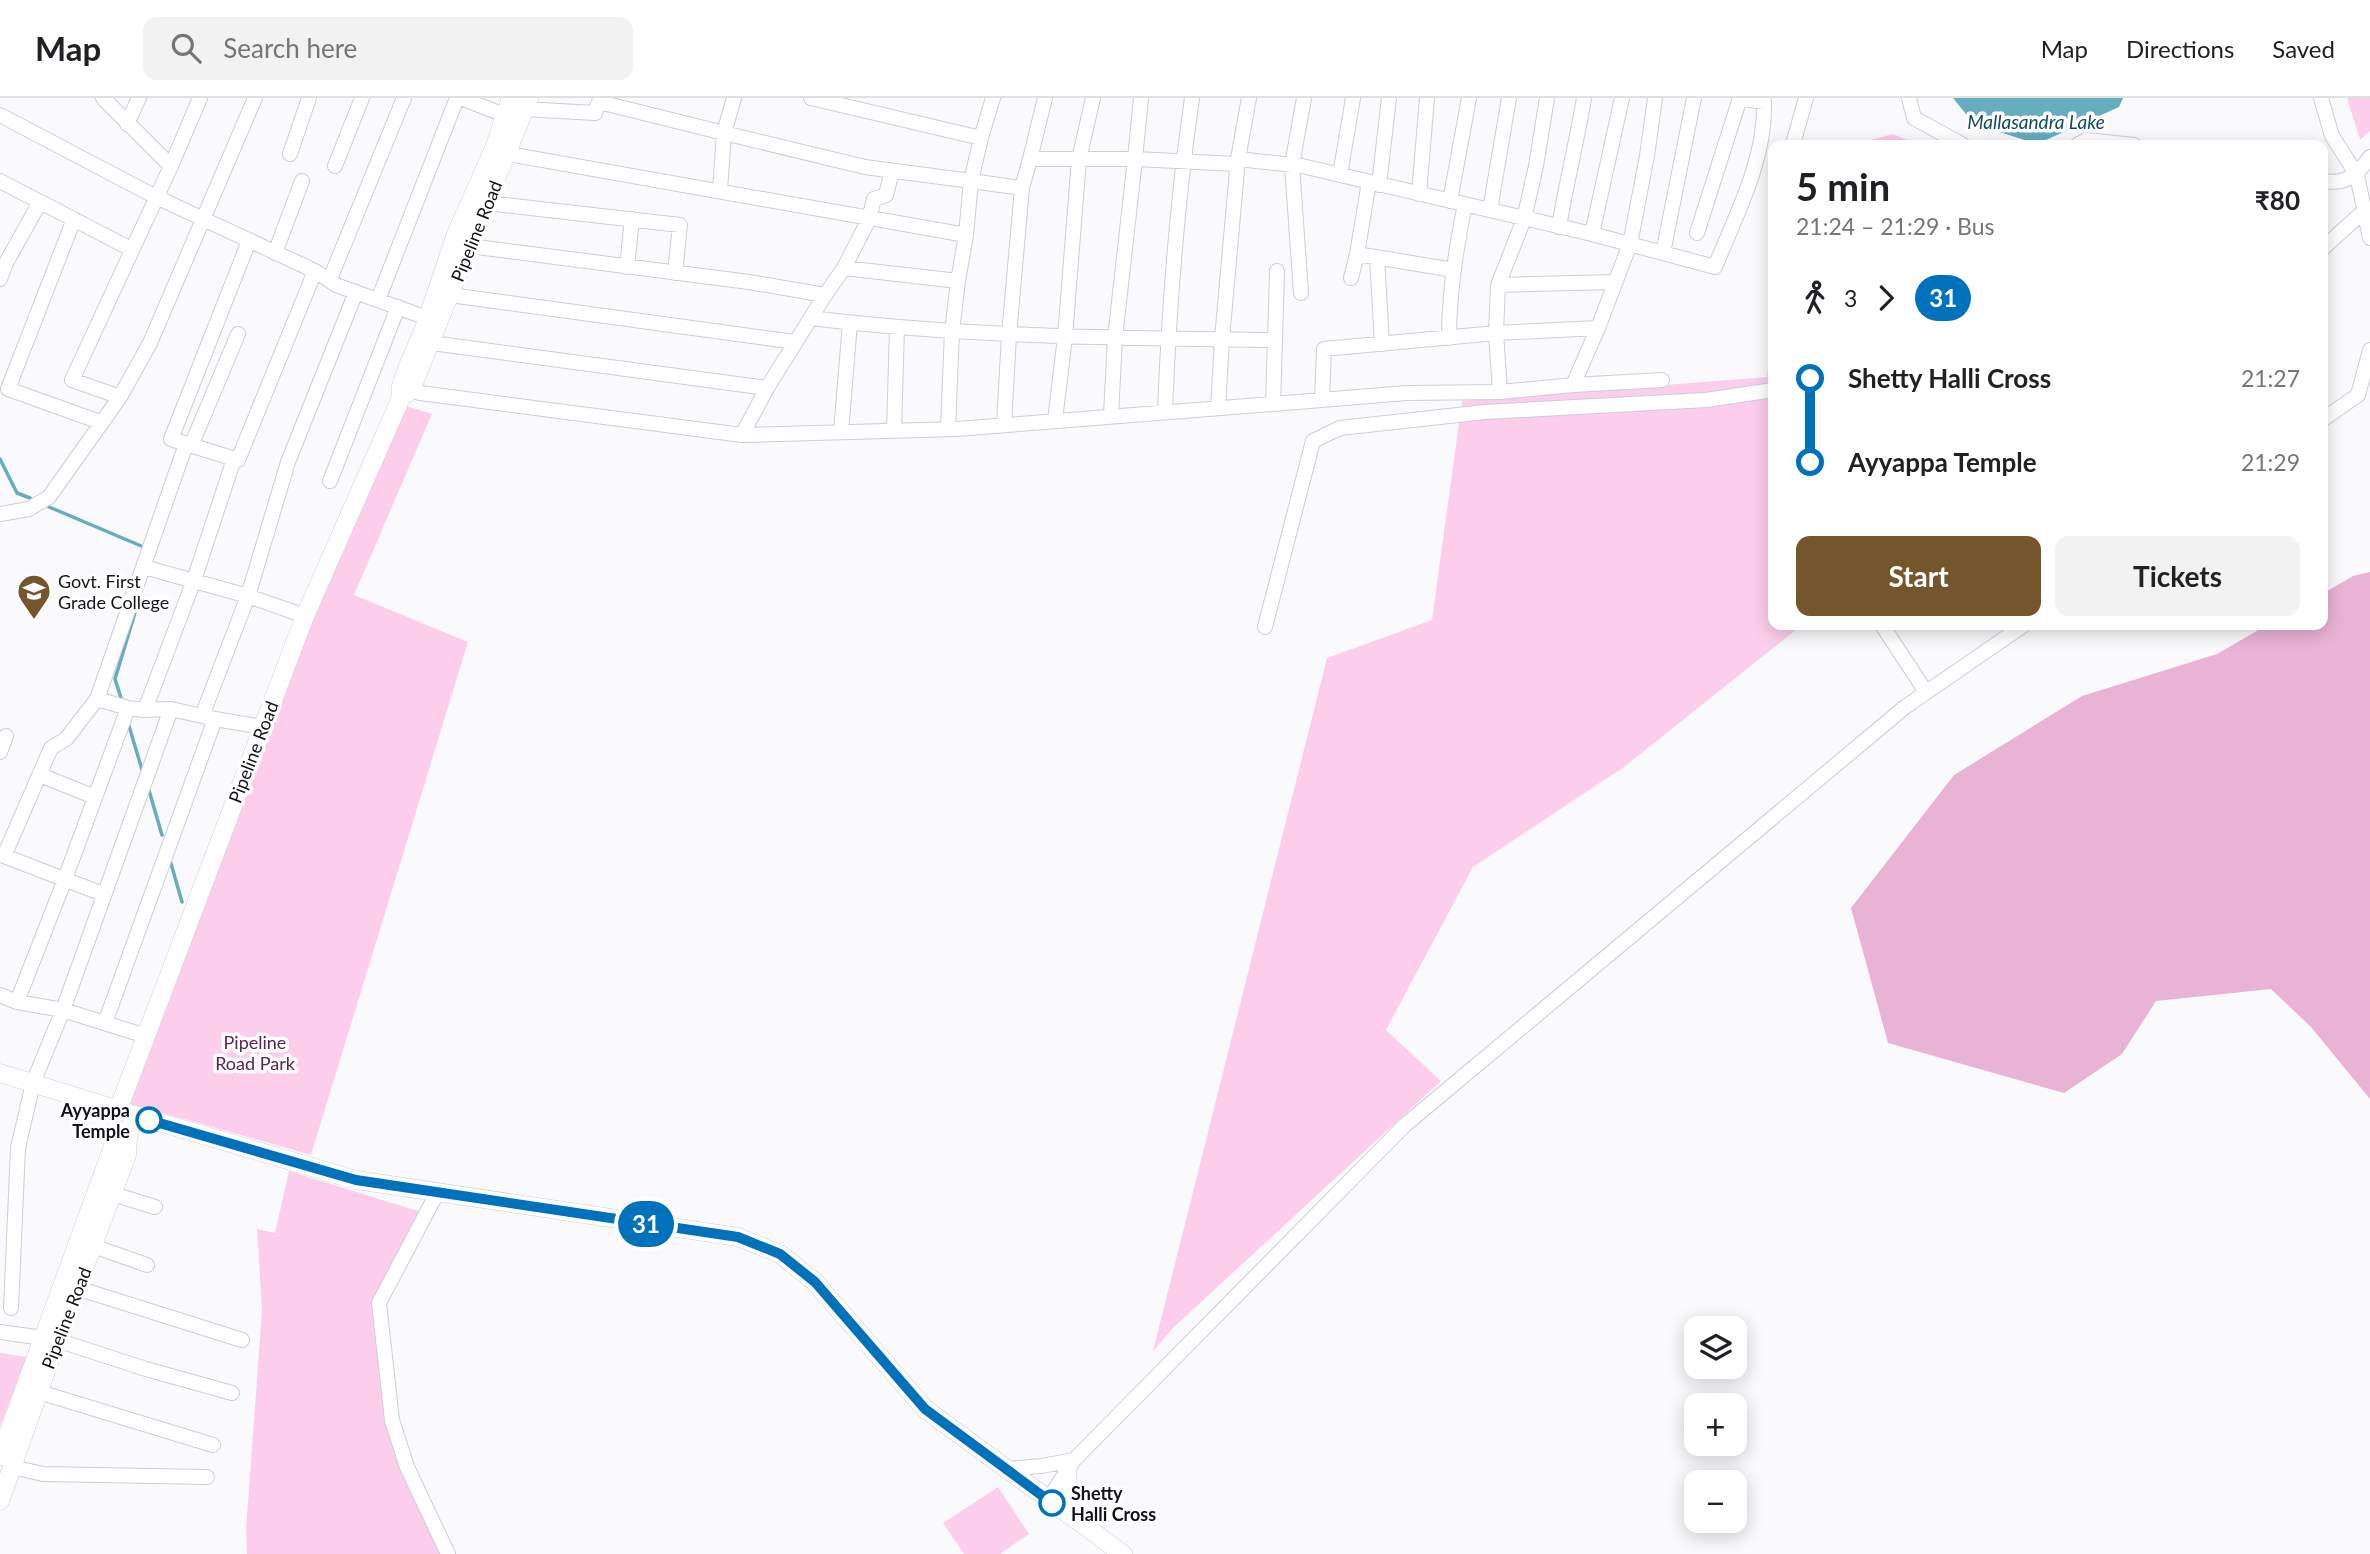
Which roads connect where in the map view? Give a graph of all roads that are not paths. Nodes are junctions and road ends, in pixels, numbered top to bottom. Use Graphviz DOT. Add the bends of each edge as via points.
graph roads {
  1 [pos="103,98"];
  2 [pos="139,98"];
  3 [pos="200,98"];
  4 [pos="255,98"];
  5 [pos="309,98"];
  6 [pos="362,98"];
  7 [pos="404,98"];
  8 [pos="459,98"];
  9 [pos="734,98"];
  10 [pos="811,98"];
  11 [pos="993,98"];
  12 [pos="1045,98"];
  13 [pos="1093,98"];
  14 [pos="1141,98"];
  15 [pos="1192,98"];
  16 [pos="1249,98"];
  17 [pos="1304,98"];
  18 [pos="1353,98"];
  19 [pos="1389,98"];
  20 [pos="1427,98"];
  21 [pos="1469,98"];
  22 [pos="1509,98"];
  23 [pos="1547,98"];
  24 [pos="1584,98"];
  25 [pos="1622,98"];
  26 [pos="1656,98"];
  27 [pos="1694,98"];
  28 [pos="1739,98"];
  29 [pos="1806,98"];
  30 [pos="1909,98"];
  31 [pos="2322,98"];
  32 [pos="517,108"];
  33 [pos="0,115"];
  34 [pos="127,124"];
  35 [pos="724,133"];
  36 [pos="981,138"];
  37 [pos="1794,140"];
  38 [pos="1954,140"];
  39 [pos="290,154"];
  40 [pos="508,154"];
  41 [pos="2370,157"];
  42 [pos="1030,159"];
  43 [pos="1079,159"];
  44 [pos="1135,159"];
  45 [pos="1183,161"];
  46 [pos="1238,161"];
  47 [pos="1292,165"];
  48 [pos="171,166"];
  49 [pos="335,166"];
  50 [pos="892,171"];
  51 [pos="1340,175"];
  52 [pos="2357,175"];
  53 [pos="0,181"];
  54 [pos="302,181"];
  55 [pos="971,181"];
  56 [pos="2328,182"];
  57 [pos="1374,184"];
  58 [pos="1022,188"];
  59 [pos="720,190"];
  60 [pos="1419,194"];
  61 [pos="156,197"];
  62 [pos="1450,201"];
  63 [pos="40,202"];
  64 [pos="487,203"];
  65 [pos="1465,204"];
  66 [pos="1490,210"];
  67 [pos="2364,211"];
  68 [pos="74,219"];
  69 [pos="204,219"];
  70 [pos="632,219"];
  71 [pos="870,219"];
  72 [pos="1524,219"];
  73 [pos="1559,227"];
  74 [pos="1697,233"];
  75 [pos="1592,234"];
  76 [pos="967,235"];
  77 [pos="2370,238"];
  78 [pos="249,241"];
  79 [pos="1630,244"];
  80 [pos="2328,244"];
  81 [pos="469,246"];
  82 [pos="131,249"];
  83 [pos="275,253"];
  84 [pos="1663,253"];
  85 [pos="1357,254"];
  86 [pos="1377,257"];
  87 [pos="627,267"];
  88 [pos="844,268"];
  89 [pos="1454,270"];
  90 [pos="315,271"];
  91 [pos="1277,271"];
  92 [pos="676,273"];
  93 [pos="1351,278"];
  94 [pos="0,279"];
  95 [pos="330,279"];
  96 [pos="958,281"];
  97 [pos="1615,282"];
  98 [pos="1498,285"];
  99 [pos="356,292"];
  100 [pos="1301,293"];
  101 [pos="450,295"];
  102 [pos="825,295"];
  103 [pos="378,300"];
  104 [pos="398,307"];
  105 [pos="427,318"];
  106 [pos="811,318"];
  107 [pos="850,323"];
  108 [pos="897,328"];
  109 [pos="1598,328"];
  110 [pos="952,331"];
  111 [pos="1496,333"];
  112 [pos="238,334"];
  113 [pos="1009,335"];
  114 [pos="1065,337"];
  115 [pos="1115,338"];
  116 [pos="1449,338"];
  117 [pos="1168,339"];
  118 [pos="1222,339"];
  119 [pos="1275,340"];
  120 [pos="795,342"];
  121 [pos="432,343"];
  122 [pos="1382,344"];
  123 [pos="2370,350"];
  124 [pos="1662,380"];
  125 [pos="1573,385"];
  126 [pos="767,388"];
  127 [pos="405,391"];
  128 [pos="1768,391"];
  129 [pos="1500,393"];
  130 [pos="120,397"];
  131 [pos="1322,399"];
  132 [pos="1273,404"];
  133 [pos="1218,408"];
  134 [pos="1166,412"];
  135 [pos="1111,415"];
  136 [pos="2328,416"];
  137 [pos="1055,420"];
  138 [pos="100,422"];
  139 [pos="1004,425"];
  140 [pos="948,429"];
  141 [pos="894,431"];
  142 [pos="841,432"];
  143 [pos="742,435"];
  144 [pos="189,445"];
  145 [pos="234,459"];
  146 [pos="330,481"];
  147 [pos="0,514"];
  148 [pos="148,556"];
  149 [pos="194,580"];
  150 [pos="248,596"];
  151 [pos="305,617"];
  152 [pos="1265,627"];
  153 [pos="1885,630"];
  154 [pos="2017,630"];
  155 [pos="1926,692"];
  156 [pos="97,699"];
  157 [pos="124,707"];
  158 [pos="171,709"];
  159 [pos="145,710"];
  160 [pos="209,718"];
  161 [pos="263,727"];
  162 [pos="6,736"];
  163 [pos="0,752"];
  164 [pos="40,775"];
  165 [pos="95,797"];
  166 [pos="1,859"];
  167 [pos="65,879"];
  168 [pos="103,894"];
  169 [pos="0,996"];
  170 [pos="17,1002"];
  171 [pos="63,1010"];
  172 [pos="106,1023"];
  173 [pos="146,1036"];
  174 [pos="0,1073"];
  175 [pos="33,1083"];
  176 [pos="127,1113"];
  177 [pos="128,1136"];
  178 [pos="437,1193"];
  179 [pos="113,1194"];
  180 [pos="155,1207"];
  181 [pos="93,1246"];
  182 [pos="147,1265"];
  183 [pos="77,1288"];
  184 [pos="12,1308"];
  185 [pos="0,1332"];
  186 [pos="50,1339"];
  187 [pos="242,1340"];
  188 [pos="39,1392"];
  189 [pos="232,1393"];
  190 [pos="214,1445"];
  191 [pos="6,1462"];
  192 [pos="1071,1466"];
  193 [pos="1007,1469"];
  194 [pos="208,1477"];
  195 [pos="1048,1500"];
  196 [pos="0,1501"];
  197 [pos="1069,1515"];
  198 [pos="448,1554"];
  199 [pos="1123,1554"];
  1 -- 34 [label="street"];
  2 -- 34 [label="street"];
  3 -- 48 [label="street"];
  4 -- 69 [label="street"];
  5 -- 39 [label="street"];
  6 -- 49 [label="street"];
  7 -- 95 [label="street"];
  8 -- 32 [label="street"];
  8 -- 103 [label="street"];
  9 -- 35 [label="street"];
  10 -- 36 [label="street"];
  11 -- 36 [label="street"];
  12 -- 42 [label="street"];
  13 -- 43 [label="street"];
  14 -- 44 [label="street"];
  15 -- 45 [label="street"];
  16 -- 46 [label="street"];
  17 -- 47 [label="street"];
  18 -- 51 [label="street"];
  19 -- 57 [label="street"];
  20 -- 60 [label="street"];
  21 -- 62 [label="street"];
  22 -- 66 [label="street"];
  23 -- 72 [label="street"];
  24 -- 73 [label="street"];
  25 -- 75 [label="street"];
  26 -- 79 [label="street"];
  27 -- 84 [label="street"];
  28 -- 74 [label="street"];
  28 -- 84 [label="street" via="1764,102 1765,126 1755,165 1715,267"];
  29 -- 37 [label="street"];
  30 -- 38 [label="street" via="1914,118"];
  31 -- 52 [label="street" via="2332,136"];
  32 -- 35 [label="street" via="595,113 599,102"];
  32 -- 40 [label="main road, Pipeline Road"];
  32 -- 105 [label="main road, Pipeline Road" via="456,234"];
  33 -- 61 [label="street"];
  34 -- 48 [label="street"];
  35 -- 50 [label="street"];
  35 -- 59 [label="street"];
  36 -- 55 [label="street"];
  40 -- 59 [label="street"];
  40 -- 64 [label="main road, Pipeline Road"];
  41 -- 52 [label="street"];
  42 -- 43 [label="street"];
  42 -- 58 [label="street"];
  43 -- 44 [label="street"];
  43 -- 114 [label="street"];
  44 -- 45 [label="street"];
  44 -- 115 [label="street"];
  45 -- 46 [label="street"];
  45 -- 117 [label="street"];
  46 -- 47 [label="street"];
  46 -- 118 [label="street"];
  47 -- 51 [label="street"];
  47 -- 100 [label="street"];
  48 -- 61 [label="street"];
  50 -- 55 [label="street"];
  50 -- 71 [label="street" via="886,195 874,199"];
  51 -- 57 [label="street"];
  52 -- 56 [label="street"];
  52 -- 67 [label="street"];
  53 -- 63 [label="street"];
  54 -- 83 [label="street"];
  55 -- 58 [label="street"];
  55 -- 76 [label="street"];
  57 -- 60 [label="street"];
  57 -- 85 [label="street"];
  58 -- 113 [label="street"];
  59 -- 71 [label="street"];
  60 -- 62 [label="street"];
  61 -- 69 [label="street"];
  61 -- 82 [label="street"];
  62 -- 65 [label="street"];
  63 -- 68 [label="street"];
  63 -- 94 [label="street"];
  64 -- 70 [label="street"];
  64 -- 81 [label="main road, Pipeline Road"];
  65 -- 66 [label="street"];
  65 -- 89 [label="street"];
  66 -- 72 [label="street"];
  67 -- 77 [label="street"];
  67 -- 80 [label="street"];
  68 -- 82 [label="street"];
  68 -- 138 [label="street" via="8,389"];
  69 -- 78 [label="street"];
  69 -- 130 [label="street" via="147,351"];
  70 -- 87 [label="street"];
  70 -- 92 [label="street" via="680,225"];
  71 -- 76 [label="street"];
  71 -- 88 [label="street"];
  72 -- 73 [label="street"];
  72 -- 98 [label="street"];
  73 -- 75 [label="street"];
  75 -- 79 [label="street"];
  76 -- 96 [label="street"];
  78 -- 83 [label="street"];
  78 -- 144 [label="street" via="171,439"];
  79 -- 84 [label="street"];
  79 -- 97 [label="street"];
  81 -- 87 [label="street"];
  81 -- 101 [label="main road, Pipeline Road"];
  82 -- 130 [label="street" via="72,380"];
  83 -- 90 [label="street"];
  85 -- 86 [label="street"];
  85 -- 93 [label="street"];
  86 -- 89 [label="street"];
  86 -- 122 [label="street"];
  87 -- 92 [label="street"];
  88 -- 96 [label="street"];
  88 -- 102 [label="street"];
  89 -- 116 [label="street"];
  90 -- 95 [label="street"];
  90 -- 145 [label="street" via="238,460"];
  91 -- 119 [label="street"];
  92 -- 102 [label="street"];
  95 -- 99 [label="street"];
  96 -- 110 [label="street"];
  97 -- 98 [label="street"];
  97 -- 109 [label="street"];
  98 -- 111 [label="street"];
  99 -- 103 [label="street"];
  99 -- 150 [label="street" via="288,462"];
  101 -- 120 [label="street"];
  101 -- 121 [label="main road, Pipeline Road"];
  102 -- 106 [label="street"];
  103 -- 104 [label="street"];
  104 -- 105 [label="street"];
  104 -- 146 [label="street"];
  105 -- 127 [label="main road, Pipeline Road"];
  106 -- 107 [label="street"];
  106 -- 120 [label="street"];
  107 -- 108 [label="street"];
  107 -- 142 [label="street"];
  108 -- 110 [label="street"];
  108 -- 141 [label="street"];
  109 -- 111 [label="street"];
  109 -- 125 [label="street"];
  110 -- 113 [label="street"];
  110 -- 140 [label="street"];
  111 -- 116 [label="street"];
  111 -- 129 [label="street"];
  112 -- 144 [label="street"];
  113 -- 114 [label="street"];
  113 -- 139 [label="street"];
  114 -- 115 [label="street"];
  114 -- 137 [label="street"];
  115 -- 117 [label="street"];
  115 -- 135 [label="street"];
  116 -- 122 [label="street"];
  117 -- 118 [label="street"];
  117 -- 134 [label="street"];
  118 -- 119 [label="street"];
  118 -- 133 [label="street"];
  119 -- 132 [label="street"];
  120 -- 126 [label="street"];
  121 -- 126 [label="street"];
  121 -- 127 [label="main road, Pipeline Road"];
  122 -- 131 [label="street" via="1324,349"];
  123 -- 136 [label="street" via="2358,395"];
  124 -- 125 [label="street"];
  125 -- 129 [label="street"];
  126 -- 143 [label="street"];
  127 -- 143 [label="street"];
  127 -- 151 [label="main road, Pipeline Road"];
  128 -- 152 [label="street" via="1706,400 1485,411 1340,428 1313,441"];
  129 -- 131 [label="street"];
  130 -- 138 [label="street"];
  131 -- 132 [label="street"];
  132 -- 133 [label="street"];
  133 -- 134 [label="street"];
  134 -- 135 [label="street"];
  135 -- 137 [label="street"];
  137 -- 139 [label="street"];
  138 -- 147 [label="street" via="49,497 29,509"];
  139 -- 140 [label="street"];
  140 -- 141 [label="street"];
  141 -- 142 [label="street"];
  142 -- 143 [label="street"];
  144 -- 145 [label="street"];
  144 -- 148 [label="street"];
  145 -- 149 [label="street"];
  148 -- 149 [label="street"];
  148 -- 156 [label="street"];
  149 -- 150 [label="street"];
  149 -- 159 [label="street"];
  150 -- 151 [label="street"];
  150 -- 160 [label="street"];
  151 -- 161 [label="main road, Pipeline Road"];
  153 -- 155 [label="street"];
  154 -- 155 [label="street"];
  155 -- 192 [label="street" via="1405,1125"];
  156 -- 157 [label="street"];
  156 -- 164 [label="street" via="66,740 51,748"];
  157 -- 159 [label="street"];
  157 -- 165 [label="street"];
  158 -- 159 [label="street"];
  158 -- 160 [label="street"];
  158 -- 168 [label="street"];
  160 -- 161 [label="street"];
  160 -- 172 [label="street"];
  161 -- 173 [label="main road, Pipeline Road"];
  162 -- 163 [label="street"];
  164 -- 165 [label="street"];
  164 -- 166 [label="street"];
  165 -- 167 [label="street"];
  166 -- 167 [label="street"];
  167 -- 168 [label="street"];
  167 -- 170 [label="street"];
  168 -- 171 [label="street"];
  169 -- 170 [label="street"];
  170 -- 171 [label="street"];
  171 -- 172 [label="street"];
  171 -- 175 [label="street"];
  172 -- 173 [label="street"];
  173 -- 176 [label="main road, Pipeline Road"];
  174 -- 175 [label="main road"];
  175 -- 176 [label="main road"];
  175 -- 184 [label="street" via="18,1148"];
  176 -- 177 [label="main road, Pipeline Road"];
  176 -- 178 [label="main road" via="356,1180"];
  177 -- 179 [label="main road, Pipeline Road" via="128,1154"];
  177 -- 186 [label="main road, Pipeline Road" via="112,1149"];
  178 -- 193 [label="main road" via="738,1237 780,1254 815,1282 925,1409"];
  178 -- 198 [label="street" via="379,1303 392,1420 407,1467"];
  179 -- 180 [label="street"];
  179 -- 181 [label="main road, Pipeline Road"];
  181 -- 182 [label="street"];
  181 -- 183 [label="main road, Pipeline Road"];
  183 -- 186 [label="main road, Pipeline Road"];
  183 -- 187 [label="street"];
  185 -- 186 [label="street"];
  186 -- 188 [label="main road, Pipeline Road"];
  186 -- 189 [label="street"];
  186 -- 191 [label="main road, Pipeline Road"];
  188 -- 190 [label="street"];
  188 -- 191 [label="main road, Pipeline Road"];
  191 -- 194 [label="street" via="43,1475"];
  191 -- 196 [label="main road, Pipeline Road"];
  192 -- 193 [label="street"];
  192 -- 195 [label="street"];
  192 -- 197 [label="main road"];
  193 -- 195 [label="main road"];
  195 -- 197 [label="main road"];
  197 -- 199 [label="main road"];
}
